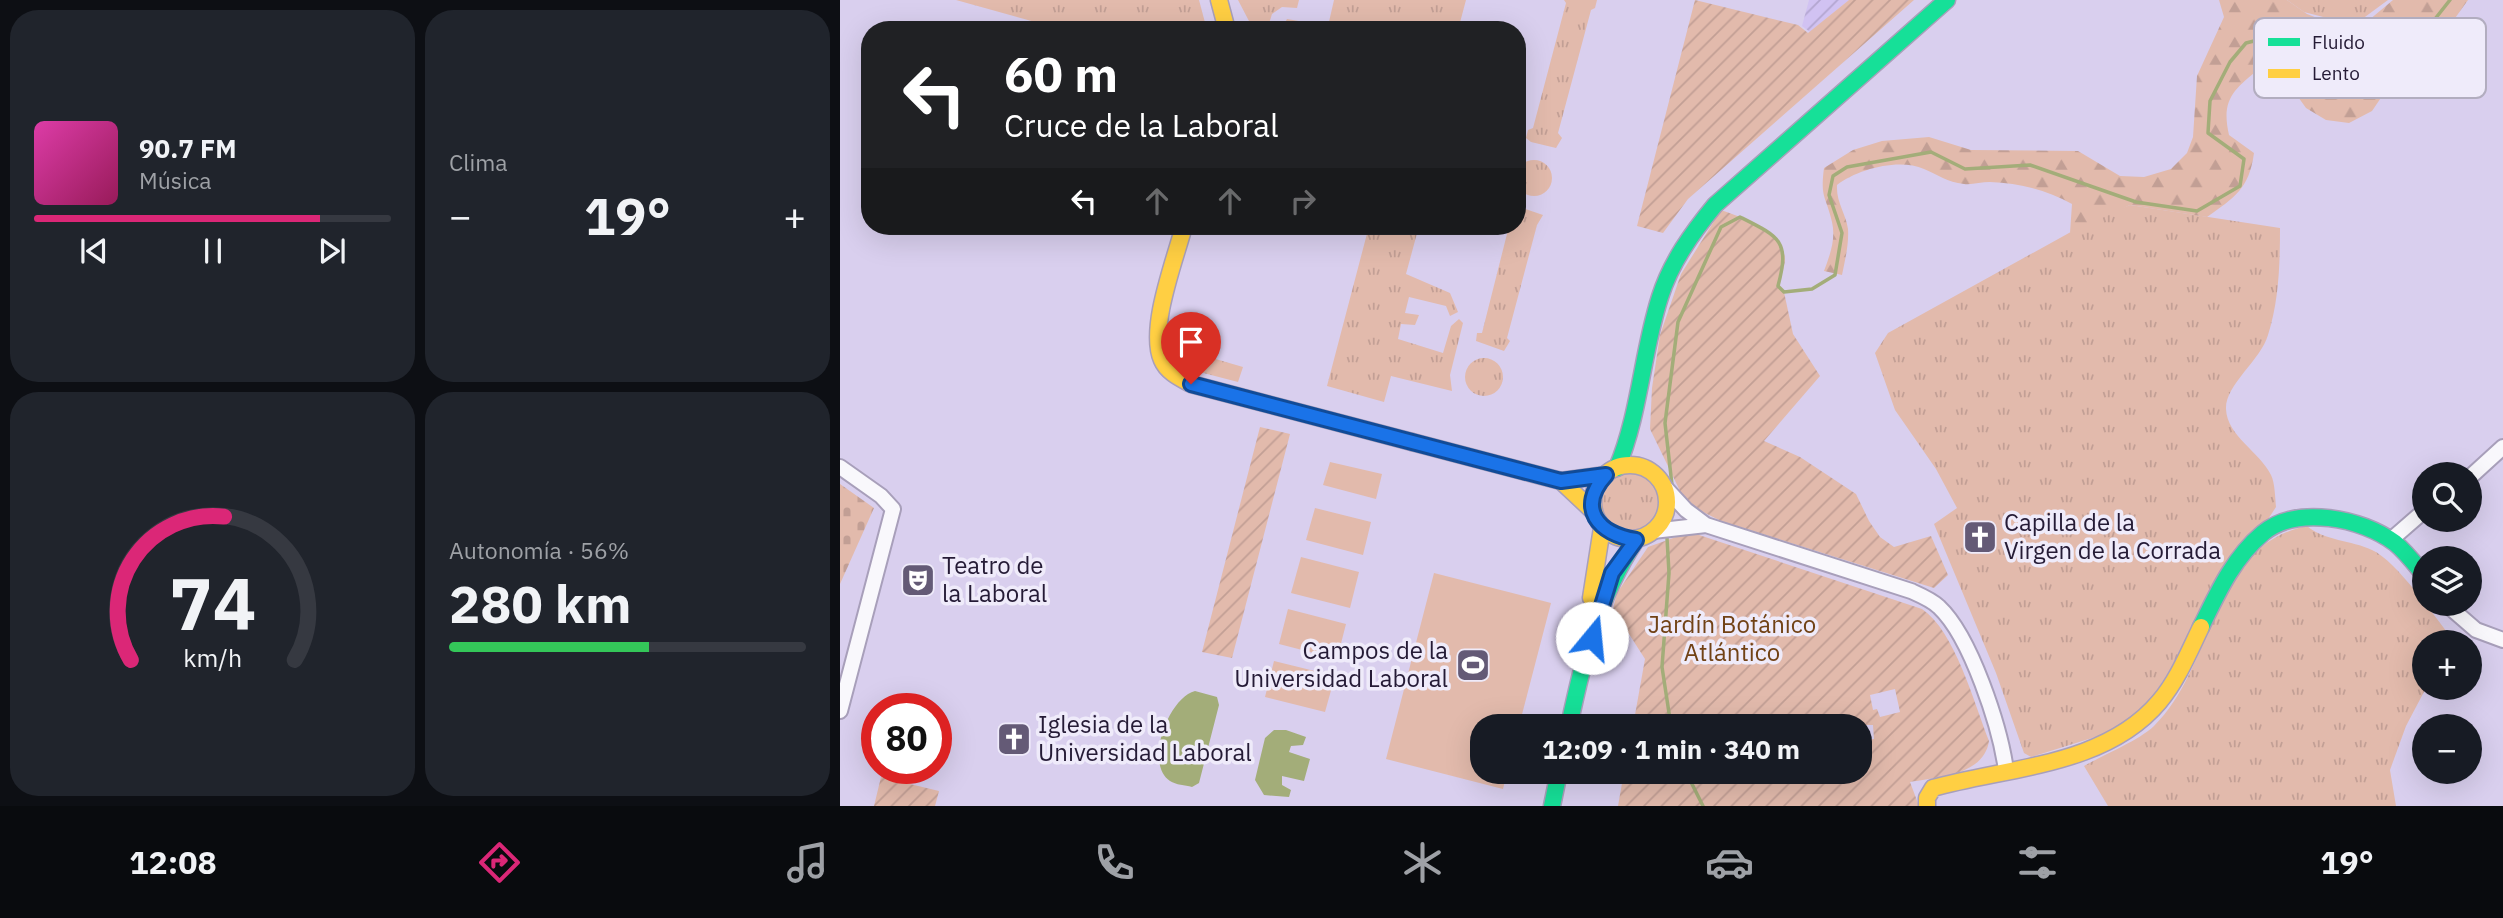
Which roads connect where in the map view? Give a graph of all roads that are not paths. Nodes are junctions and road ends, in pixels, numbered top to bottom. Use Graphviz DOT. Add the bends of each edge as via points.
graph roads {
  1 [pos="1219,0"];
  2 [pos="1947,0"];
  3 [pos="1225,21"];
  4 [pos="1182,235"];
  5 [pos="1640,397"];
  6 [pos="2503,447"];
  7 [pos="2482,466"];
  8 [pos="840,467"];
  9 [pos="1612,471"];
  10 [pos="1658,479"];
  11 [pos="1561,481"];
  12 [pos="1594,512"];
  13 [pos="2412,521"];
  14 [pos="1706,525"];
  15 [pos="1602,528"];
  16 [pos="1653,531"];
  17 [pos="2393,538"];
  18 [pos="1636,540"];
  19 [pos="2412,561"];
  20 [pos="2460,616"];
  21 [pos="2503,640"];
  22 [pos="1579,679"];
  23 [pos="840,711"];
  24 [pos="1572,714"];
  25 [pos="2006,770"];
  26 [pos="1557,784"];
  27 [pos="1552,806"];
  28 [pos="1927,806"];
  1 -- 3 [label="main road"];
  2 -- 5 [label="main road" via="1716,205 1694,230 1676,258 1656,310"];
  4 -- 11 [label="main road" via="1156,335 1162,361 1175,376 1246,399"];
  5 -- 9 [label="main road" via="1631,437"];
  5 -- 10 [label="main road" via="1641,438"];
  6 -- 7 [label="street"];
  8 -- 23 [label="street" via="893,509"];
  9 -- 10 [label="main road" via="1642,467"];
  9 -- 11 [label="main road"];
  9 -- 12 [label="main road" via="1594,492"];
  10 -- 14 [label="street"];
  10 -- 16 [label="main road" via="1667,497 1666,510"];
  11 -- 12 [label="main road"];
  12 -- 15 [label="main road"];
  13 -- 17 [label="street"];
  14 -- 16 [label="street"];
  14 -- 25 [label="street" via="1911,591 1937,604 1964,642 1997,730"];
  15 -- 18 [label="main road" via="1616,537"];
  15 -- 22 [label="main road"];
  16 -- 18 [label="main road"];
  17 -- 19 [label="main road"];
  17 -- 25 [label="main road" via="2310,516 2277,525 2250,544 2228,571 2176,681 2136,726 2081,755"];
  18 -- 22 [label="main road" via="1612,573"];
  20 -- 21 [label="street" via="2476,630"];
  22 -- 24 [label="main road"];
  25 -- 28 [label="main road" via="1933,789"];
  26 -- 27 [label="main road"];
}
